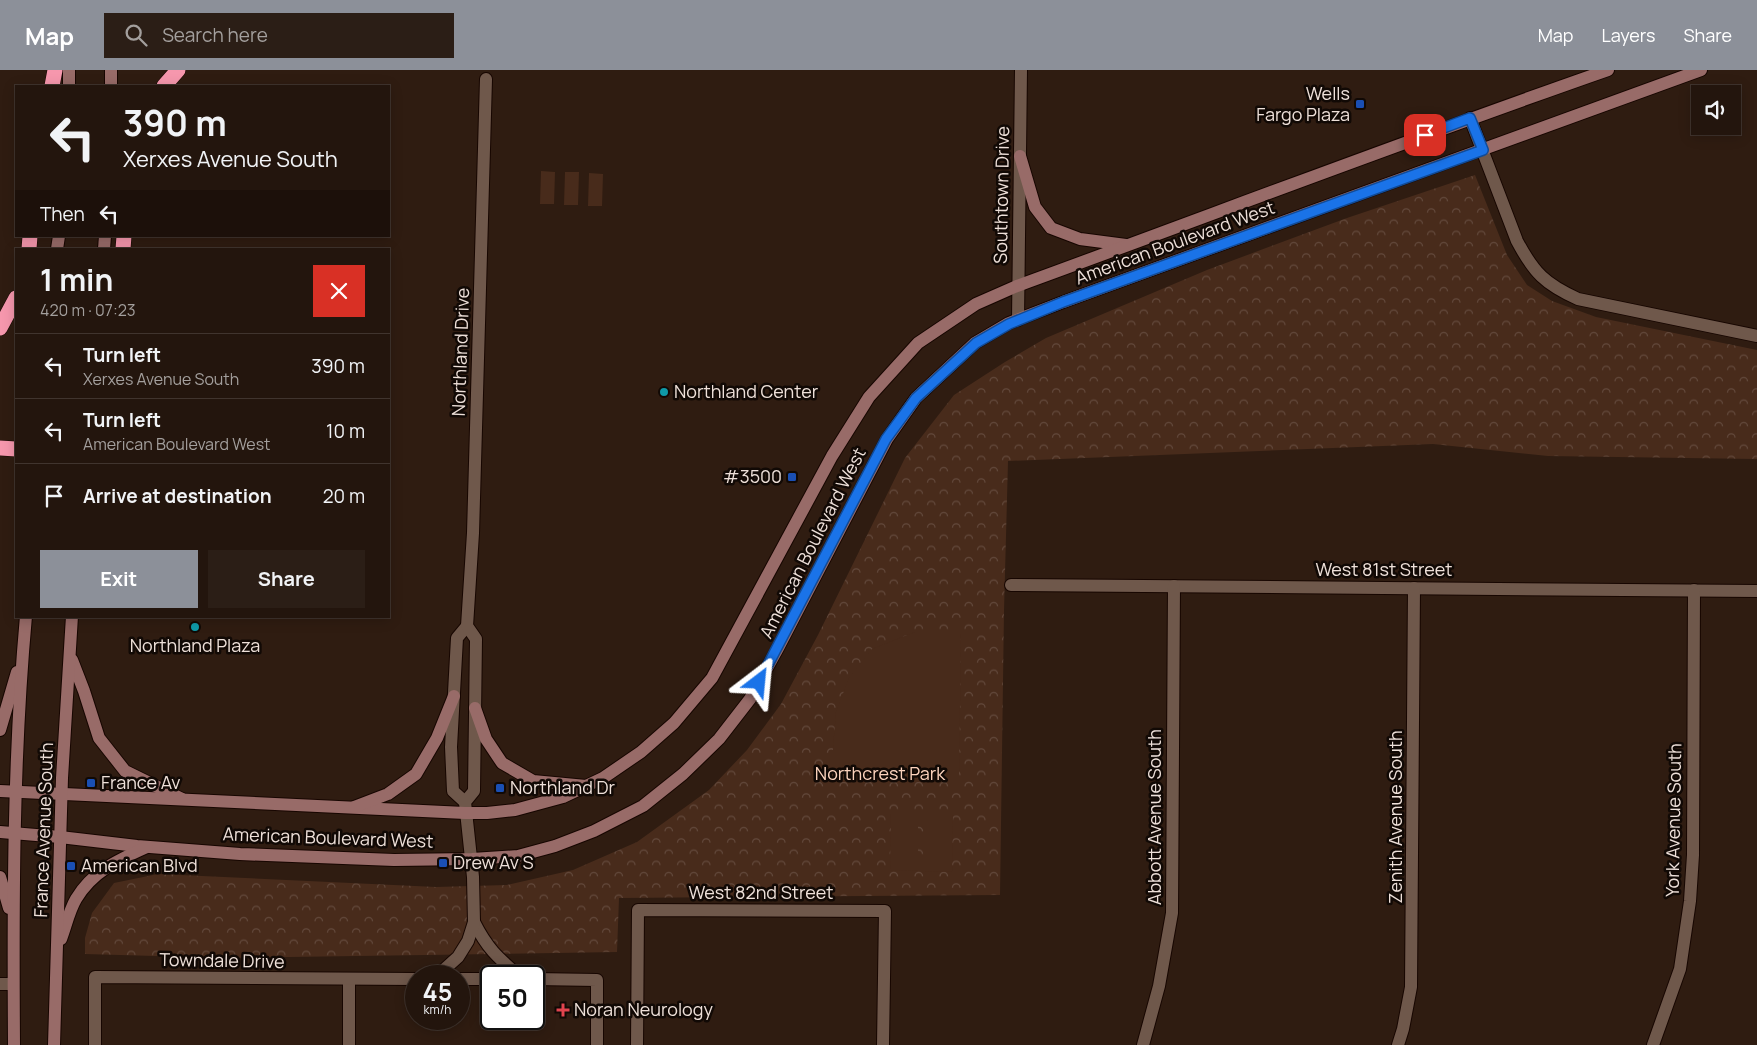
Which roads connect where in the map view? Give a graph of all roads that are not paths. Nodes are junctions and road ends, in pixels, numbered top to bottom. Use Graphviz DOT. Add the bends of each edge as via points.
graph roads {
  1 [pos="54,70"];
  2 [pos="69,70"];
  3 [pos="111,70"];
  4 [pos="178,70"];
  5 [pos="1021,70"];
  6 [pos="1608,70"];
  7 [pos="1701,70"];
  8 [pos="486,79"];
  9 [pos="52,85"];
  10 [pos="69,85"];
  11 [pos="110,85"];
  12 [pos="165,85"];
  13 [pos="1470,118"];
  14 [pos="1483,150"];
  15 [pos="1020,156"];
  16 [pos="1128,246"];
  17 [pos="1018,286"];
  18 [pos="15,300"];
  19 [pos="1018,320"];
  20 [pos="0,328"];
  21 [pos="1757,336"];
  22 [pos="0,448"];
  23 [pos="15,449"];
  24 [pos="1011,585"];
  25 [pos="1174,586"];
  26 [pos="1414,588"];
  27 [pos="1694,590"];
  28 [pos="1757,591"];
  29 [pos="26,618"];
  30 [pos="72,618"];
  31 [pos="467,626"];
  32 [pos="23,651"];
  33 [pos="70,656"];
  34 [pos="454,696"];
  35 [pos="475,708"];
  36 [pos="0,730"];
  37 [pos="586,786"];
  38 [pos="0,791"];
  39 [pos="16,792"];
  40 [pos="62,795"];
  41 [pos="186,801"];
  42 [pos="350,808"];
  43 [pos="465,808"];
  44 [pos="0,832"];
  45 [pos="16,834"];
  46 [pos="60,837"];
  47 [pos="148,847"];
  48 [pos="472,859"];
  49 [pos="0,877"];
  50 [pos="474,922"];
  51 [pos="14,925"];
  52 [pos="57,951"];
  53 [pos="449,965"];
  54 [pos="506,965"];
  55 [pos="349,979"];
  56 [pos="405,979"];
  57 [pos="545,979"];
  58 [pos="0,984"];
  59 [pos="14,984"];
  60 [pos="14,1045"];
  61 [pos="54,1045"];
  62 [pos="95,1045"];
  63 [pos="349,1045"];
  64 [pos="597,1045"];
  65 [pos="637,1045"];
  66 [pos="883,1045"];
  67 [pos="1143,1045"];
  68 [pos="1398,1045"];
  69 [pos="1653,1045"];
  1 -- 9 [label="highway"];
  2 -- 10 [label="main road"];
  3 -- 11 [label="main road"];
  4 -- 12 [label="highway"];
  5 -- 15 [label="street, Southtown Drive"];
  6 -- 13 [label="main road, American Boulevard West"];
  7 -- 14 [label="main road, American Boulevard West"];
  8 -- 31 [label="street, Northland Drive" via="473,533"];
  13 -- 14 [label="street"];
  13 -- 16 [label="main road, American Boulevard West"];
  14 -- 19 [label="main road, American Boulevard West"];
  14 -- 21 [label="street" via="1521,247 1540,276 1558,290 1578,299"];
  15 -- 16 [label="main road" via="1035,207 1052,228 1080,238"];
  15 -- 17 [label="street, Southtown Drive"];
  16 -- 17 [label="main road, American Boulevard West"];
  17 -- 19 [label="street, Southtown Drive"];
  17 -- 37 [label="main road, American Boulevard West" via="976,304 918,343 869,398 832,456 712,678 674,723 648,746"];
  18 -- 20 [label="highway"];
  19 -- 48 [label="main road, American Boulevard West" via="976,343 916,398 886,439 750,699 720,739 644,806 594,831 518,856"];
  22 -- 23 [label="highway"];
  24 -- 25 [label="street, West 81st Street"];
  25 -- 26 [label="street, West 81st Street"];
  25 -- 67 [label="street, Abbott Avenue South" via="1172,913 1159,986"];
  26 -- 27 [label="street, West 81st Street"];
  26 -- 68 [label="street, Zenith Avenue South" via="1412,978"];
  27 -- 28 [label="street, West 81st Street"];
  27 -- 69 [label="street, York Avenue South" via="1690,901 1680,970"];
  29 -- 32 [label="main road, France Avenue South"];
  30 -- 33 [label="main road, France Avenue South"];
  31 -- 34 [label="street, Northland Drive" via="457,638"];
  31 -- 35 [label="street, Northland Drive" via="476,639"];
  32 -- 36 [label="main road"];
  32 -- 39 [label="main road, France Avenue South"];
  33 -- 40 [label="main road, France Avenue South"];
  33 -- 41 [label="main road" via="99,738 125,771"];
  34 -- 42 [label="main road" via="437,738 416,774 388,794"];
  34 -- 43 [label="street, Northland Drive" via="453,791"];
  35 -- 37 [label="main road" via="486,740 502,763 533,781"];
  35 -- 43 [label="street, Northland Drive" via="474,791"];
  37 -- 43 [label="main road, American Boulevard West" via="563,797 515,810 488,813"];
  38 -- 39 [label="main road, American Boulevard West"];
  39 -- 40 [label="main road, American Boulevard West"];
  39 -- 45 [label="main road, France Avenue South"];
  40 -- 41 [label="main road, American Boulevard West"];
  40 -- 46 [label="main road, France Avenue South"];
  41 -- 42 [label="main road, American Boulevard West"];
  42 -- 43 [label="main road, American Boulevard West"];
  43 -- 48 [label="street, Northland Drive"];
  44 -- 45 [label="main road, American Boulevard West"];
  45 -- 46 [label="main road, American Boulevard West"];
  45 -- 51 [label="main road, France Avenue South"];
  46 -- 47 [label="main road, American Boulevard West"];
  46 -- 52 [label="main road, France Avenue South"];
  47 -- 48 [label="main road, American Boulevard West" via="394,860"];
  47 -- 52 [label="main road" via="91,878 75,900"];
  48 -- 50 [label="street"];
  49 -- 51 [label="main road"];
  50 -- 53 [label="street" via="468,942"];
  50 -- 54 [label="street" via="483,940"];
  51 -- 59 [label="main road, France Avenue South"];
  52 -- 61 [label="main road, France Avenue South"];
  55 -- 56 [label="street, Towndale Drive"];
  55 -- 62 [label="street, Towndale Drive" via="95,977"];
  55 -- 63 [label="street"];
  57 -- 64 [label="street" via="597,980"];
  58 -- 59 [label="street"];
  59 -- 60 [label="main road, France Avenue South"];
  65 -- 66 [label="street, West 82nd Street" via="638,910 885,911"];
}
